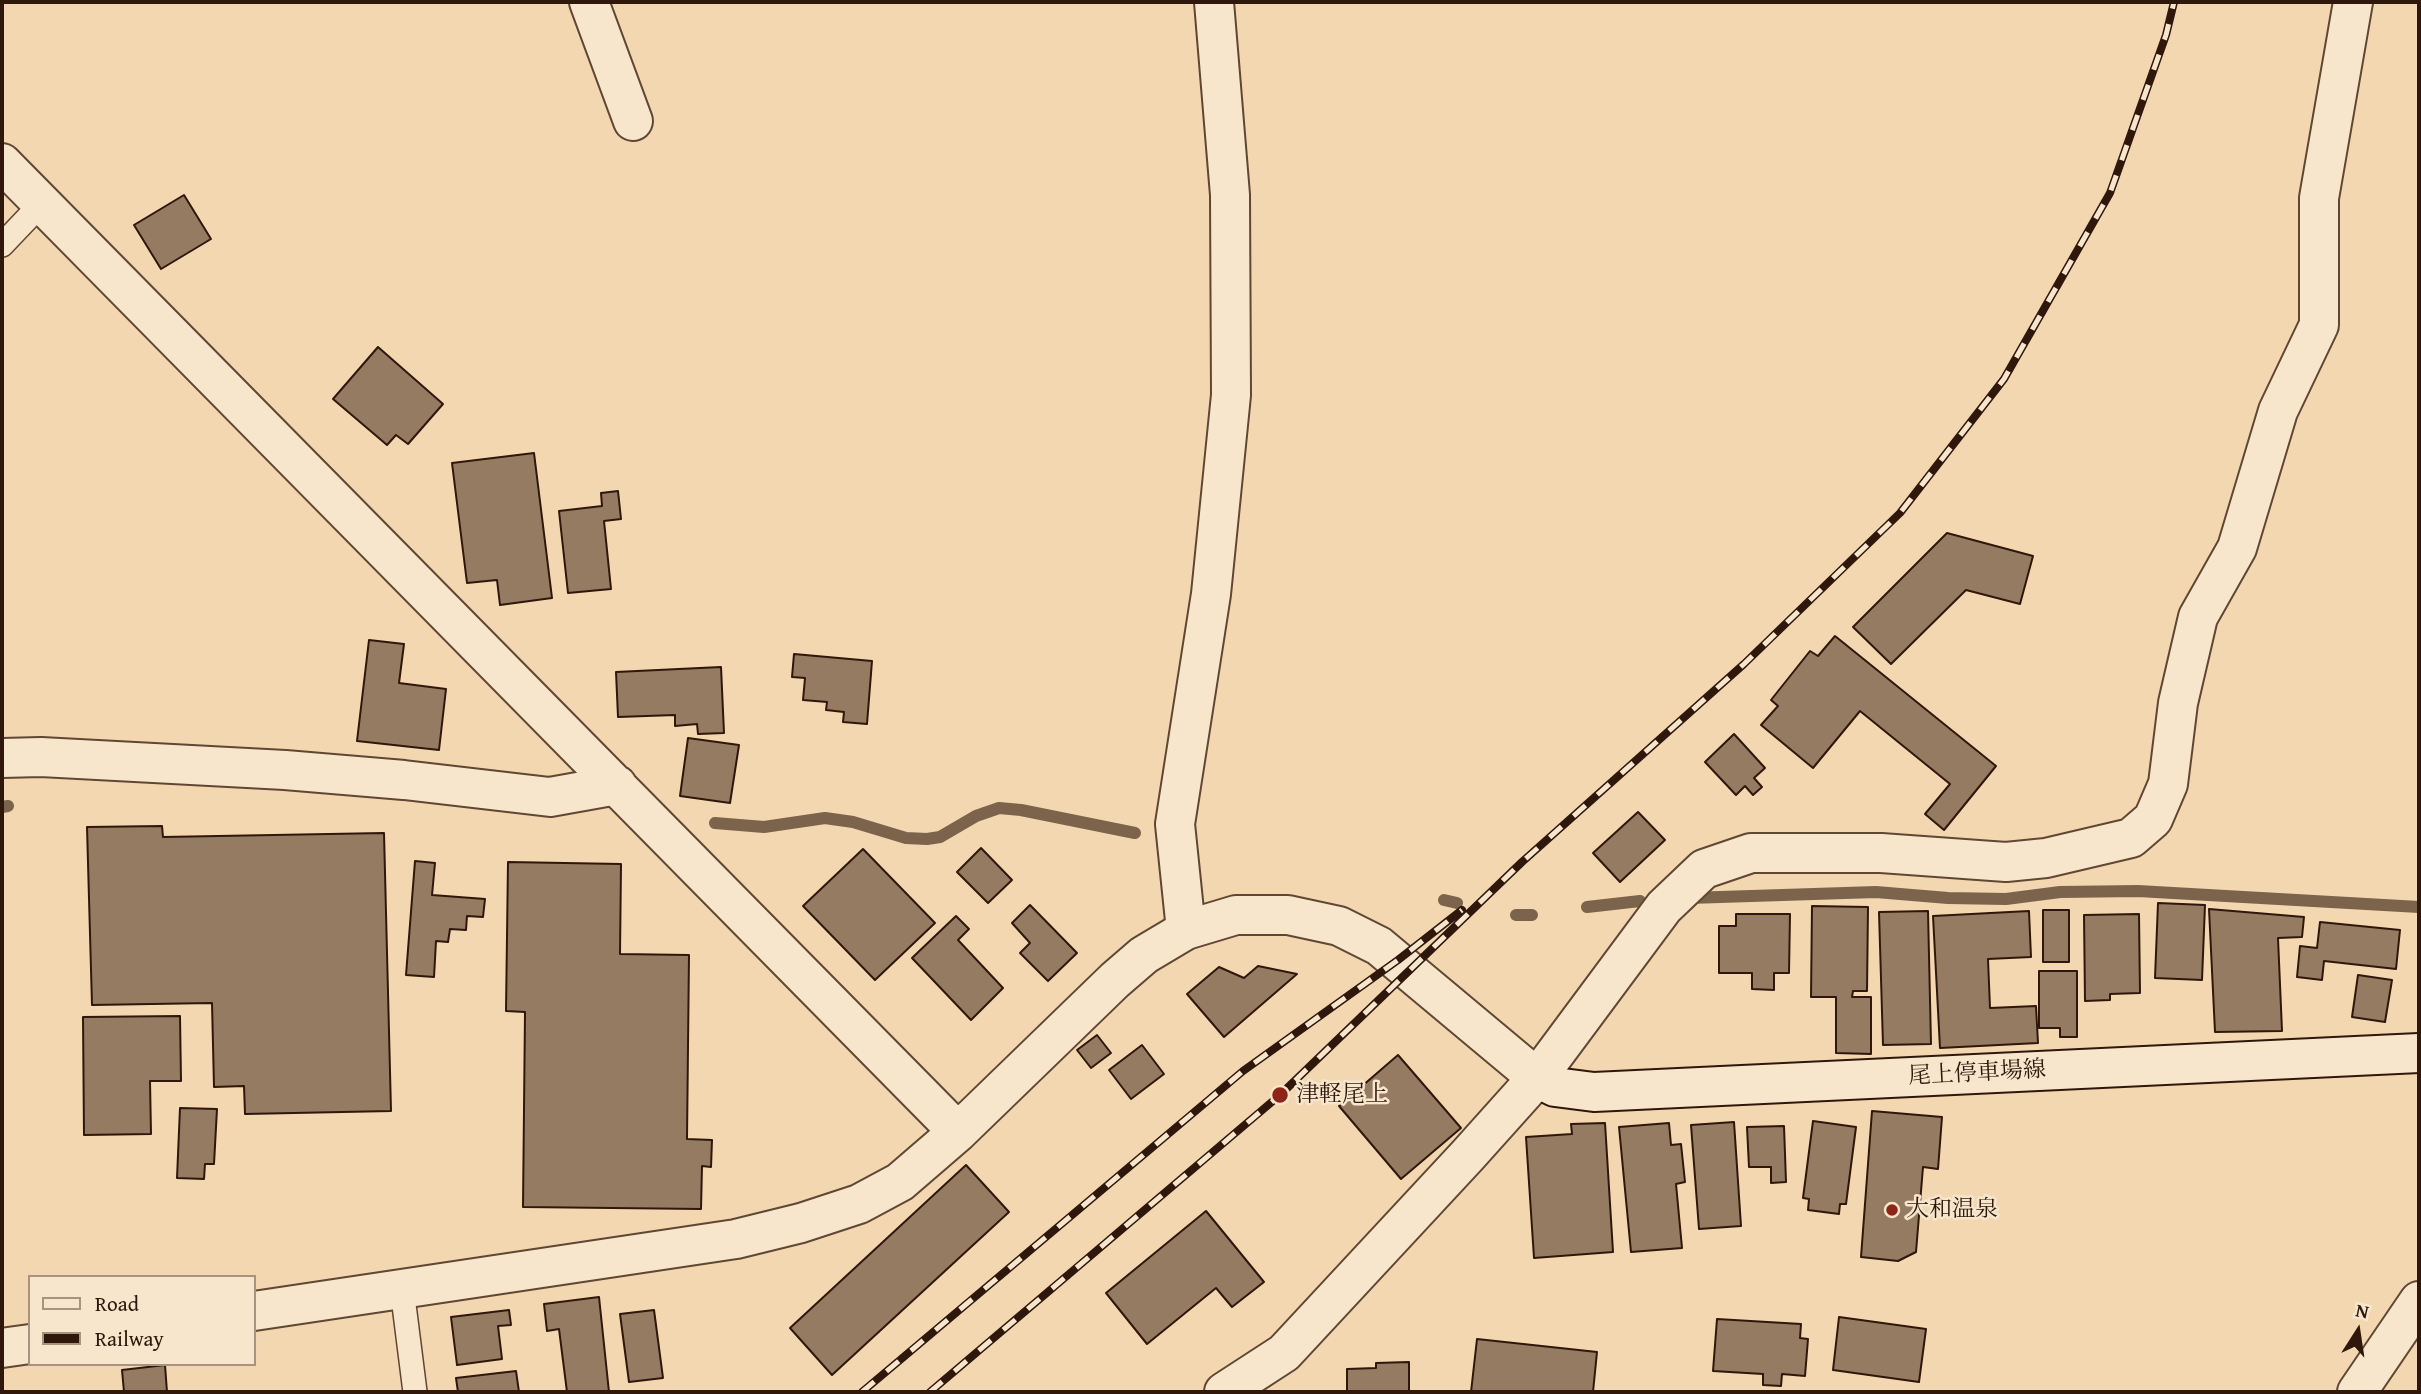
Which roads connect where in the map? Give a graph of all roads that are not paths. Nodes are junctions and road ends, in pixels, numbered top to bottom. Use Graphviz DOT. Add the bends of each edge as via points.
graph roads {
  1 [pos="589,2"];
  2 [pos="1214,2"];
  3 [pos="2353,2"];
  4 [pos="633,121"];
  5 [pos="2,163"];
  6 [pos="42,203"];
  7 [pos="2,245"];
  8 [pos="2,758"];
  9 [pos="617,785"];
  10 [pos="1186,930"];
  11 [pos="2419,1053"];
  12 [pos="1537,1078"];
  13 [pos="958,1132"];
  14 [pos="402,1289"];
  15 [pos="2419,1301"];
  16 [pos="256,1311"];
  17 [pos="28,1344"];
  18 [pos="2,1349"];
  19 [pos="415,1392"];
  20 [pos="1224,1392"];
  21 [pos="2357,1392"];
  1 -- 4 [label="street"];
  2 -- 10 [label="street" via="1230,195 1231,395 1212,594 1175,824"];
  3 -- 12 [label="street" via="2319,198 2319,325 2278,411 2237,548 2198,617 2178,703 2168,784 2152,819 2131,838 2046,858 2006,862 1881,853 1751,853 1704,869 1664,907"];
  5 -- 6 [label="street"];
  6 -- 7 [label="lane"];
  6 -- 9 [label="street"];
  8 -- 9 [label="street" via="285,770 550,797"];
  9 -- 13 [label="street"];
  10 -- 12 [label="street" via="1236,915 1288,915 1339,926 1379,946"];
  10 -- 13 [label="street" via="1115,980"];
  11 -- 12 [label="street, 尾上停車場線" via="1594,1092 1555,1087"];
  12 -- 20 [label="street" via="1284,1353"];
  13 -- 14 [label="street" via="901,1182 801,1223 736,1239"];
  14 -- 16 [label="street"];
  14 -- 19 [label="lane"];
  15 -- 21 [label="street"];
  17 -- 18 [label="street"];
}
